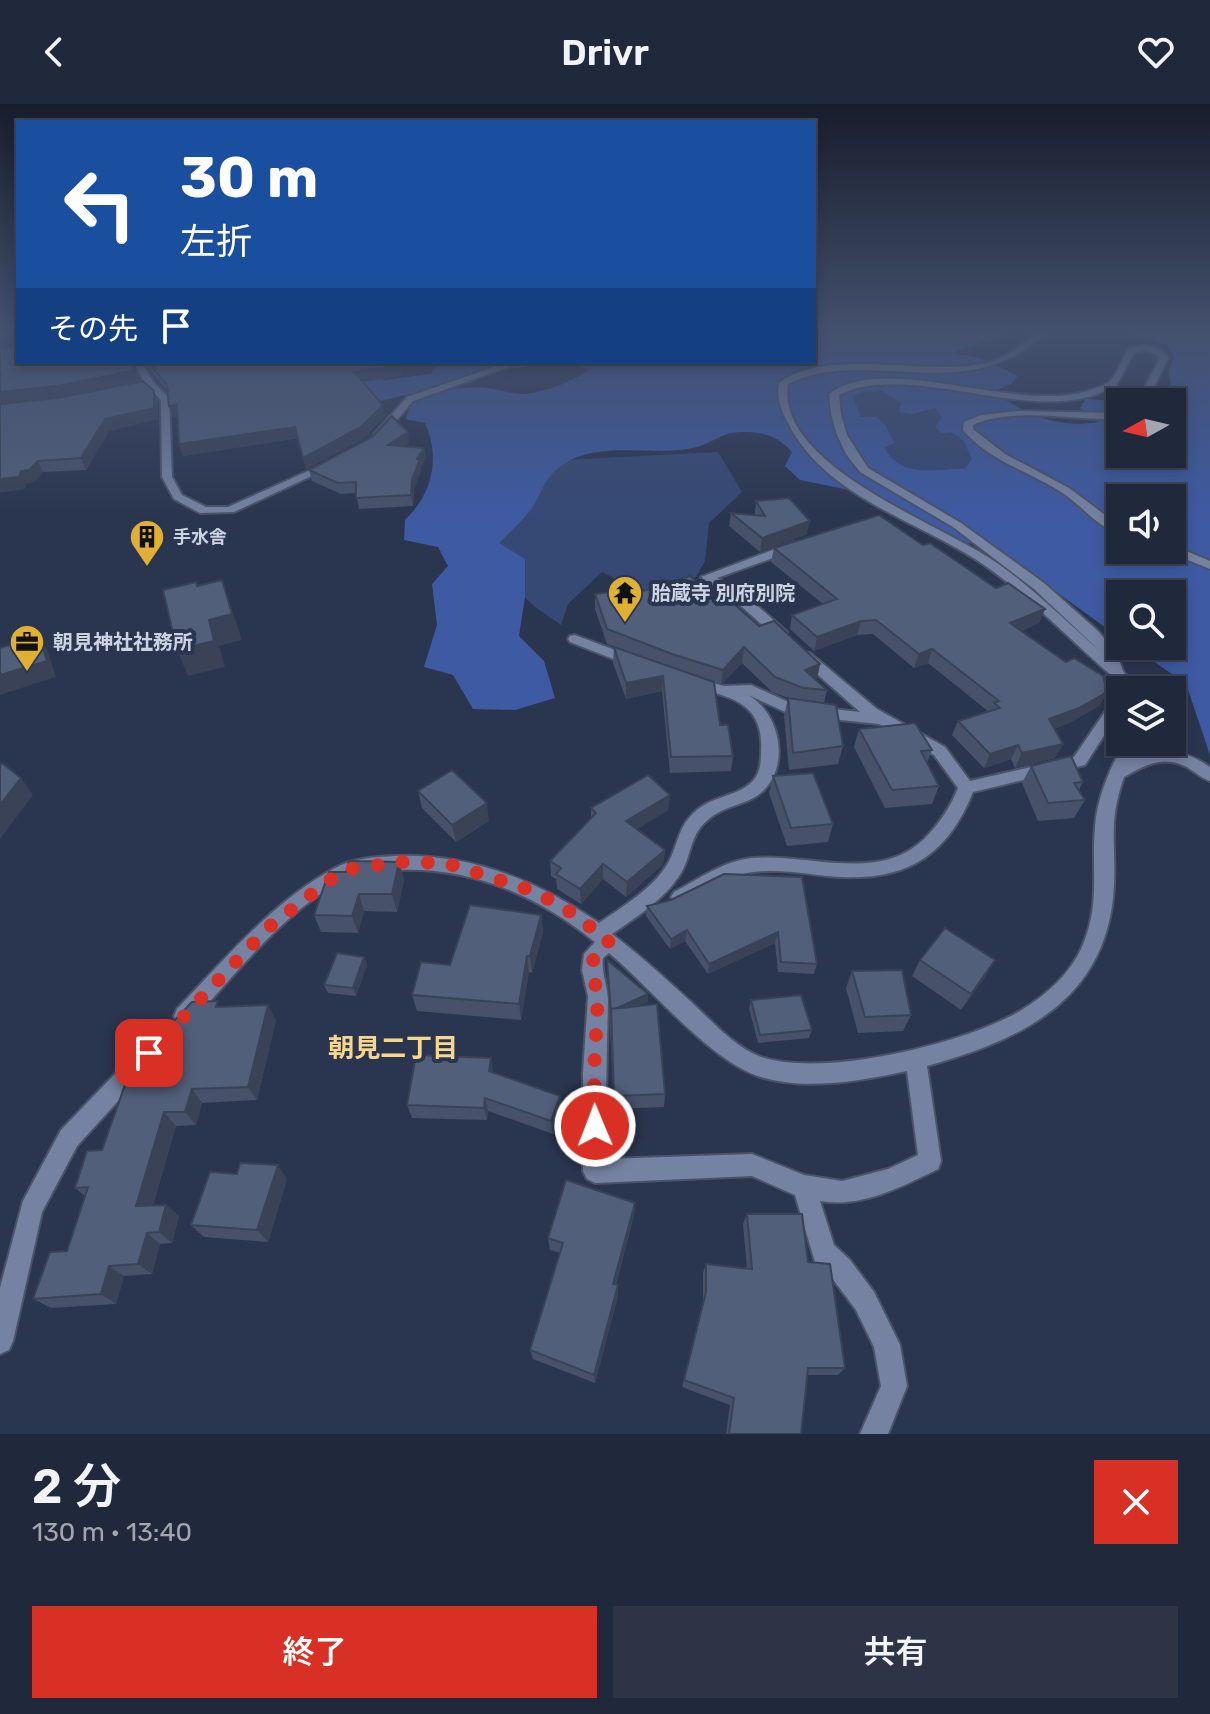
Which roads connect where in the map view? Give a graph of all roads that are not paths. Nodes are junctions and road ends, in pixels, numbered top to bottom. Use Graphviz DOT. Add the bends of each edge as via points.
graph roads {
  1 [pos="157,393"];
  2 [pos="427,393"];
  3 [pos="782,393"];
  4 [pos="836,393"];
  5 [pos="995,393"];
  6 [pos="1091,393"];
  7 [pos="1106,416"];
  8 [pos="369,443"];
  9 [pos="339,460"];
  10 [pos="1106,523"];
  11 [pos="809,541"];
  12 [pos="1186,555"];
  13 [pos="1210,565"];
  14 [pos="575,639"];
  15 [pos="641,665"];
  16 [pos="1116,672"];
  17 [pos="1119,676"];
  18 [pos="680,679"];
  19 [pos="723,692"];
  20 [pos="883,719"];
  21 [pos="1106,721"];
  22 [pos="1125,756"];
  23 [pos="1210,775"];
  24 [pos="1114,776"];
  25 [pos="966,788"];
  26 [pos="635,907"];
  27 [pos="604,936"];
  28 [pos="174,1027"];
  29 [pos="153,1049"];
  30 [pos="916,1060"];
  31 [pos="804,1187"];
  32 [pos="0,1341"];
  33 [pos="874,1434"];
  1 -- 9 [label="street" via="164,398 167,477 178,497 204,511 237,507"];
  2 -- 8 [label="street" via="398,409"];
  3 -- 16 [label="street" via="795,431 814,457 858,488 983,558"];
  4 -- 16 [label="street" via="833,400 848,447 864,470 957,525 1039,586 1093,634 1111,655"];
  5 -- 6 [label="street"];
  7 -- 10 [label="street" via="996,416 975,420 968,430 1067,492"];
  11 -- 20 [label="street" via="707,577 747,604"];
  12 -- 13 [label="street"];
  14 -- 15 [label="street"];
  16 -- 17 [label="street"];
  18 -- 19 [label="street"];
  19 -- 20 [label="street" via="751,690 792,710"];
  19 -- 26 [label="street" via="752,702 770,723 768,767 752,789 714,803 700,817 685,833 673,873"];
  20 -- 25 [label="street" via="938,748"];
  21 -- 25 [label="street" via="1079,761"];
  22 -- 24 [label="street"];
  23 -- 24 [label="street" via="1175,757 1156,754"];
  24 -- 30 [label="street" via="1104,822 1105,885 1097,935 1075,975 1047,1006 997,1036"];
  25 -- 26 [label="street" via="930,850 909,864 858,872 736,867 668,902"];
  26 -- 27 [label="street"];
  27 -- 28 [label="street" via="533,891 446,863 400,862 343,870 269,927"];
  27 -- 30 [label="street" via="718,1039 758,1066 798,1072"];
  27 -- 31 [label="street" via="592,970 598,996 595,1171 752,1165"];
  29 -- 32 [label="street" via="69,1138 31,1209"];
  30 -- 31 [label="street" via="930,1161 890,1180 842,1193"];
  31 -- 33 [label="street" via="824,1253 865,1301 887,1345 894,1386"];
}
